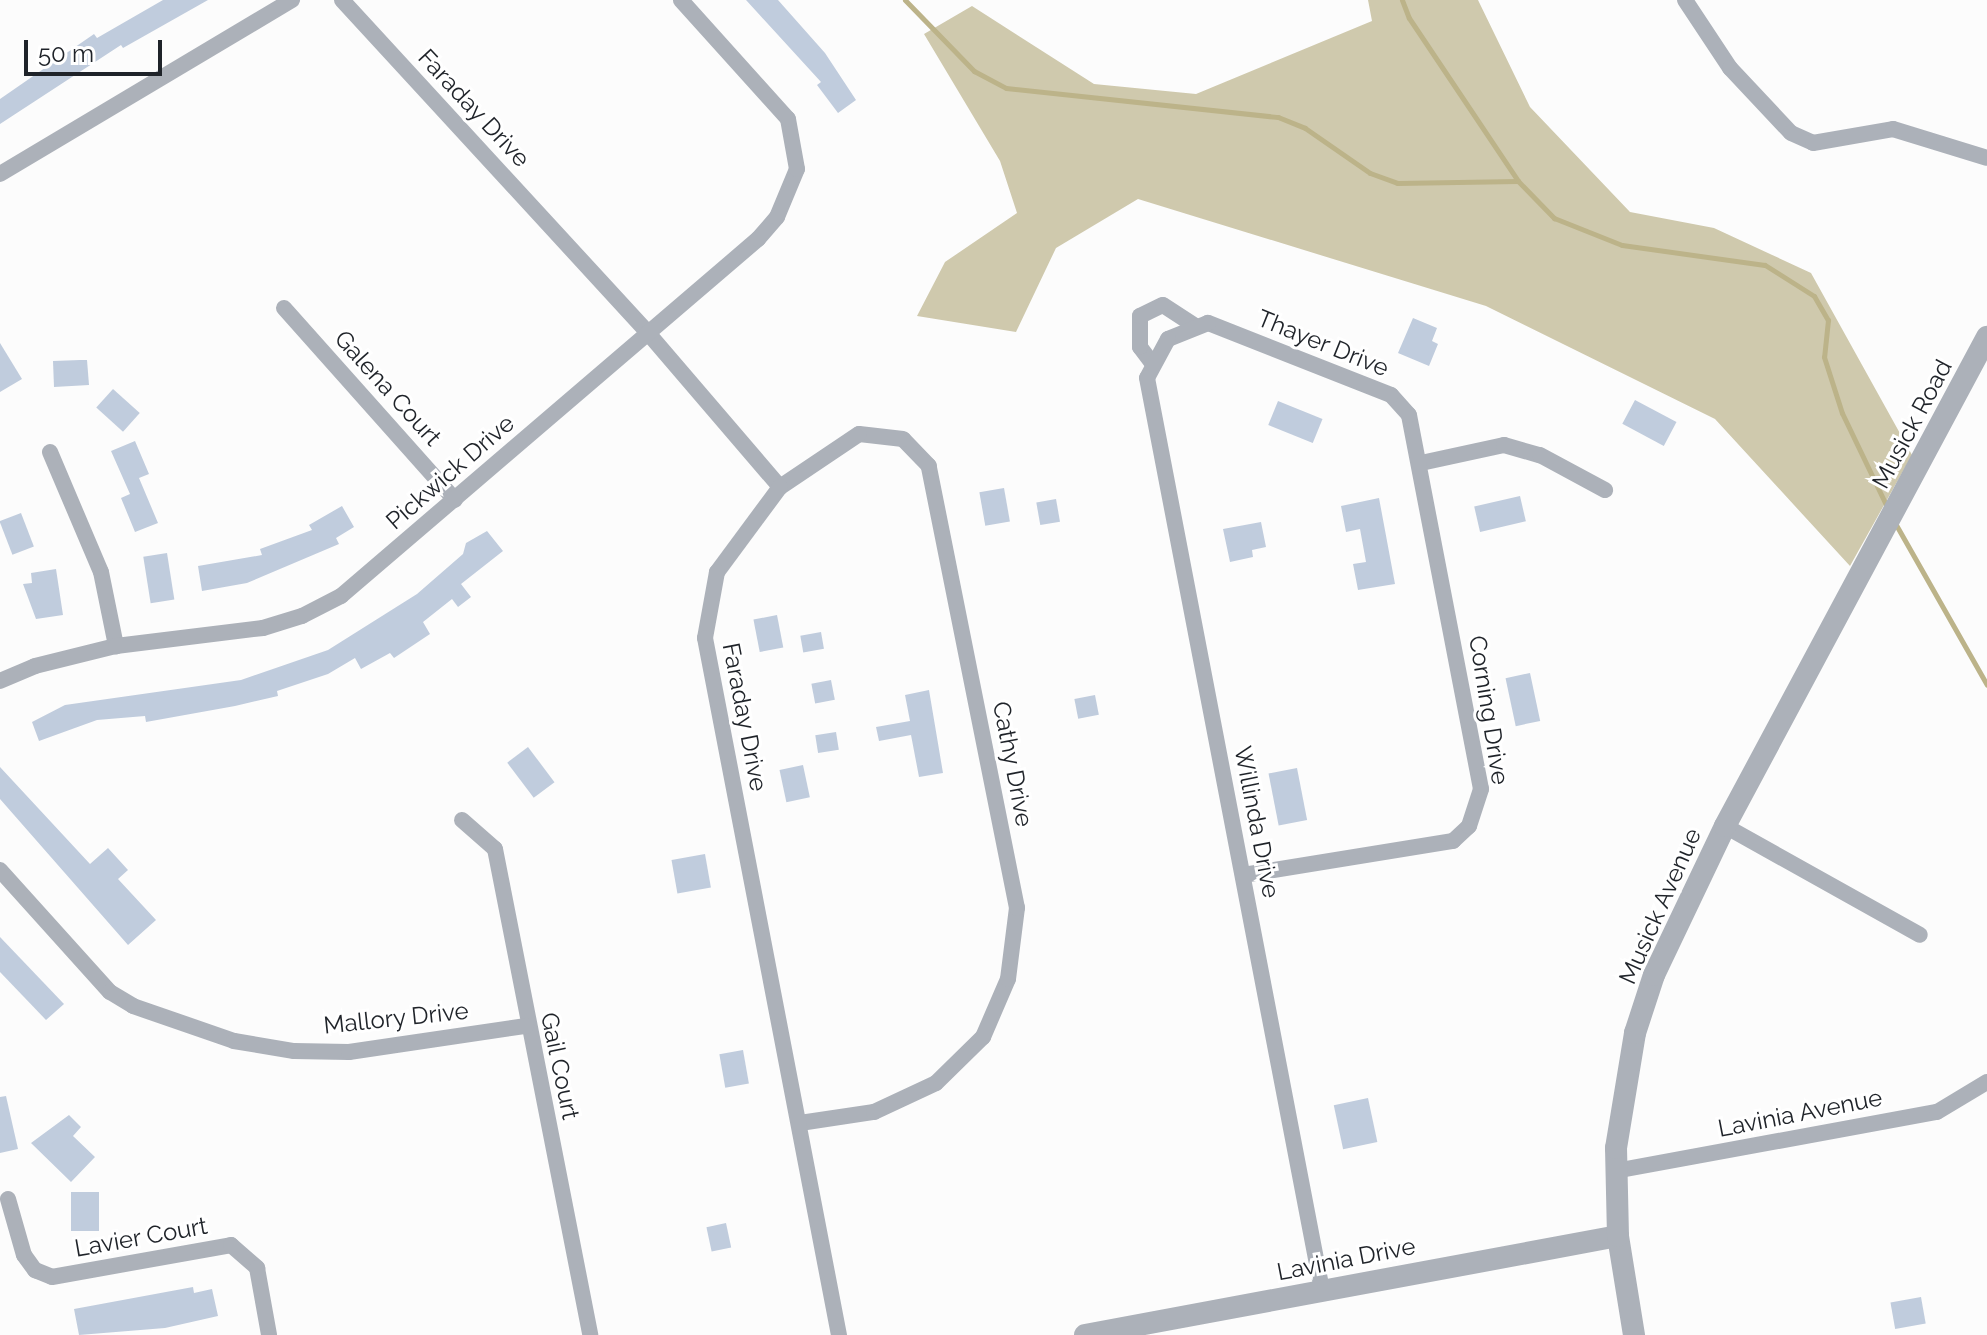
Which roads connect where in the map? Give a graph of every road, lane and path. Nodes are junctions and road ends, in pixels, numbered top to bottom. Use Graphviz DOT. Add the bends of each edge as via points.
graph roads {
  1 [pos="292,0"];
  2 [pos="342,0"];
  3 [pos="681,0"];
  4 [pos="1685,0"];
  5 [pos="1987,158"];
  6 [pos="0,174"];
  7 [pos="284,308"];
  8 [pos="1195,326"];
  9 [pos="648,333"];
  10 [pos="1987,337"];
  11 [pos="1152,363"];
  12 [pos="50,452"];
  13 [pos="1421,463"];
  14 [pos="780,487"];
  15 [pos="1605,490"];
  16 [pos="455,500"];
  17 [pos="1882,535"];
  18 [pos="116,646"];
  19 [pos="0,681"];
  20 [pos="462,820"];
  21 [pos="1725,826"];
  22 [pos="0,870"];
  23 [pos="1243,875"];
  24 [pos="1920,935"];
  25 [pos="526,1026"];
  26 [pos="1987,1082"];
  27 [pos="800,1123"];
  28 [pos="1615,1171"];
  29 [pos="8,1199"];
  30 [pos="1618,1236"];
  31 [pos="1322,1290"];
  32 [pos="269,1335"];
  33 [pos="590,1335"];
  34 [pos="839,1335"];
  35 [pos="1085,1335"];
  36 [pos="1634,1335"];
  1 -- 6 [label="street"];
  2 -- 9 [label="street, Faraday Drive"];
  3 -- 9 [label="street, Pickwick Drive" via="788,119 797,169 777,217"];
  4 -- 5 [label="street" via="1730,68 1791,133 1813,143 1893,129"];
  7 -- 16 [label="street, Galena Court"];
  8 -- 11 [label="street" via="1168,339"];
  8 -- 11 [label="street, Willinda Drive" via="1163,305 1140,316 1140,347"];
  8 -- 13 [label="street, Thayer Drive" via="1208,323 1391,395 1409,415"];
  9 -- 14 [label="street, Faraday Drive"];
  9 -- 16 [label="street, Pickwick Drive"];
  10 -- 17 [label="street, Musick Road"];
  11 -- 23 [label="street, Willinda Drive" via="1147,378"];
  12 -- 18 [label="street" via="101,572"];
  13 -- 15 [label="street" via="1504,445 1540,455"];
  13 -- 23 [label="street, Corning Drive" via="1481,789 1469,826 1453,841"];
  14 -- 27 [label="street, Faraday Drive" via="717,572 705,638"];
  14 -- 27 [label="street, Cathy Drive" via="859,434 903,439 929,466 1017,908 1008,979 983,1037 936,1083 887,1106"];
  16 -- 18 [label="street, Pickwick Drive" via="341,596 302,616 263,628"];
  17 -- 21 [label="street, Musick Avenue"];
  18 -- 19 [label="street, Pickwick Drive" via="35,666"];
  20 -- 25 [label="street, Gail Court" via="495,849"];
  21 -- 24 [label="street"];
  21 -- 28 [label="street, Musick Avenue" via="1644,1003 1624,1087"];
  22 -- 25 [label="street, Mallory Drive" via="110,992 133,1006 234,1041 294,1051 349,1052"];
  23 -- 31 [label="street, Willinda Drive"];
  25 -- 33 [label="street, Gail Court"];
  26 -- 28 [label="street, Lavinia Avenue" via="1937,1112"];
  27 -- 34 [label="street, Faraday Drive"];
  28 -- 30 [label="street, Musick Avenue"];
  29 -- 32 [label="street, Lavier Court" via="24,1255 35,1270 52,1277 231,1245 257,1268"];
  30 -- 31 [label="street, Lavinia Drive"];
  30 -- 36 [label="street, Musick Avenue"];
  31 -- 35 [label="street, Lavinia Drive"];
}
